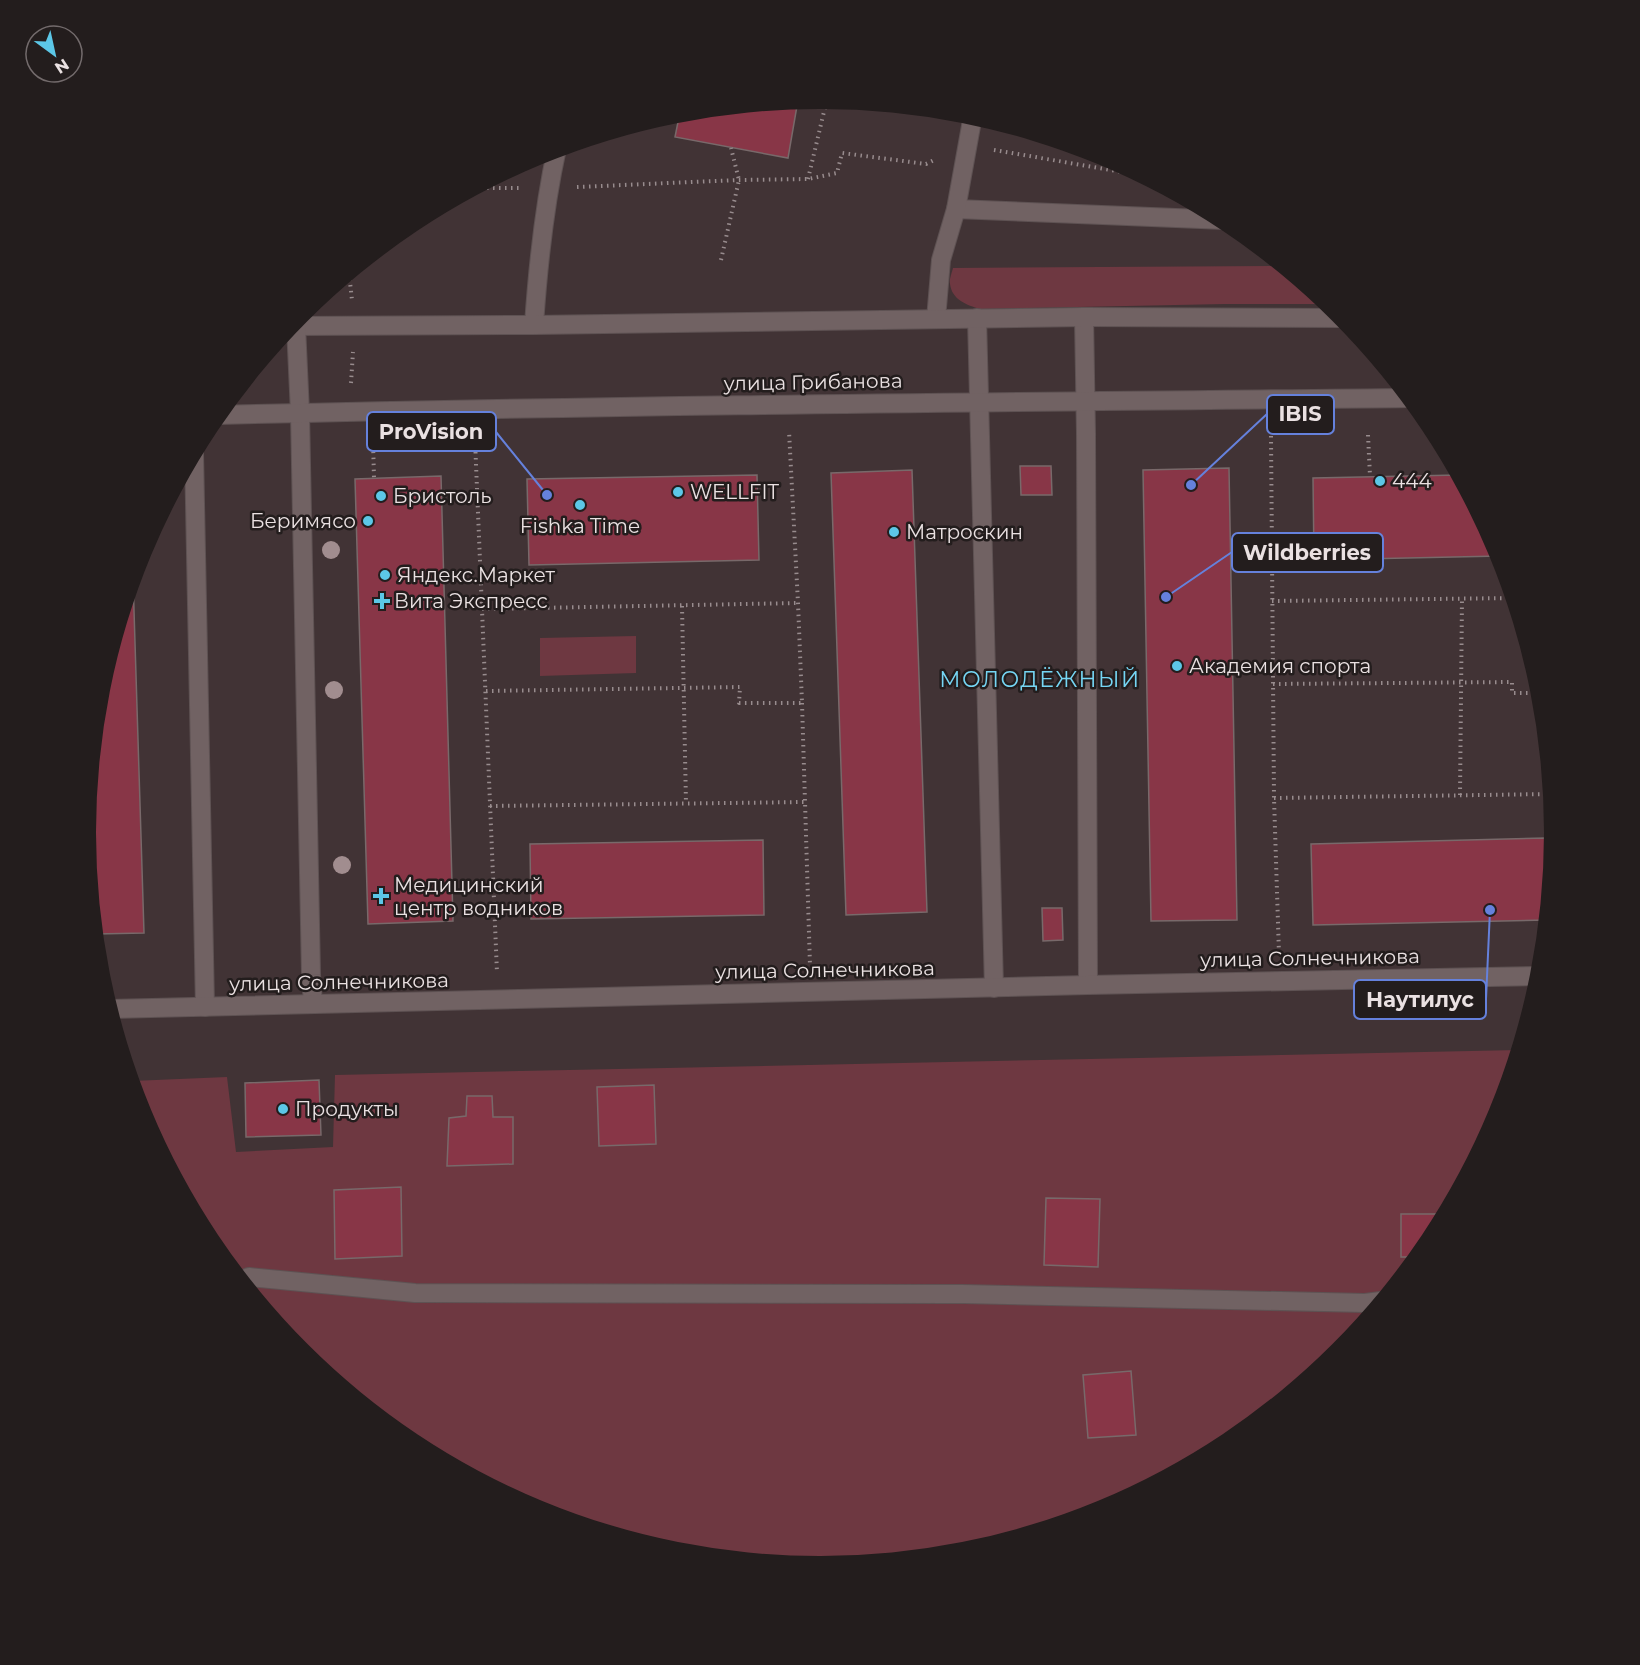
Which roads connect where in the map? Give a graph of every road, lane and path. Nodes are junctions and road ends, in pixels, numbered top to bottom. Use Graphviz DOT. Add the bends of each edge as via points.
graph roads {
  1 [pos="825,108"];
  2 [pos="971,124"];
  3 [pos="967,146"];
  4 [pos="731,148"];
  5 [pos="554,160"];
  6 [pos="1111,170"];
  7 [pos="808,179"];
  8 [pos="739,180"];
  9 [pos="490,188"];
  10 [pos="548,188"];
  11 [pos="956,209"];
  12 [pos="1204,219"];
  13 [pos="721,260"];
  14 [pos="350,282"];
  15 [pos="1084,317"];
  16 [pos="977,318"];
  17 [pos="1329,318"];
  18 [pos="936,319"];
  19 [pos="534,325"];
  20 [pos="303,326"];
  21 [pos="355,327"];
  22 [pos="294,336"];
  23 [pos="1398,398"];
  24 [pos="1085,401"];
  25 [pos="979,402"];
  26 [pos="349,411"];
  27 [pos="300,413"];
  28 [pos="229,415"];
  29 [pos="788,430"];
  30 [pos="1368,435"];
  31 [pos="1271,436"];
  32 [pos="475,440"];
  33 [pos="194,468"];
  34 [pos="1370,476"];
  35 [pos="374,478"];
  36 [pos="1462,598"];
  37 [pos="1505,598"];
  38 [pos="1272,601"];
  39 [pos="798,603"];
  40 [pos="682,606"];
  41 [pos="482,609"];
  42 [pos="1461,683"];
  43 [pos="1273,684"];
  44 [pos="684,688"];
  45 [pos="486,691"];
  46 [pos="1530,693"];
  47 [pos="802,703"];
  48 [pos="1542,794"];
  49 [pos="1460,795"];
  50 [pos="1274,798"];
  51 [pos="805,802"];
  52 [pos="686,804"];
  53 [pos="490,806"];
  54 [pos="810,966"];
  55 [pos="497,975"];
  56 [pos="1529,976"];
  57 [pos="1279,982"];
  58 [pos="1088,985"];
  59 [pos="994,988"];
  60 [pos="313,1004"];
  61 [pos="205,1007"];
  62 [pos="118,1009"];
  63 [pos="249,1277"];
  64 [pos="1370,1302"];
  1 -- 7 [label="path"];
  2 -- 3 [label="street"];
  3 -- 6 [label="path"];
  3 -- 7 [label="path" via="926,164 842,153 837,173"];
  3 -- 11 [label="street"];
  4 -- 8 [label="path"];
  5 -- 10 [label="street"];
  7 -- 8 [label="path"];
  8 -- 10 [label="path"];
  8 -- 13 [label="path"];
  9 -- 10 [label="path"];
  10 -- 19 [label="street"];
  11 -- 12 [label="street"];
  11 -- 18 [label="street" via="941,260"];
  14 -- 21 [label="path"];
  15 -- 16 [label="street"];
  15 -- 17 [label="street"];
  15 -- 24 [label="street"];
  16 -- 18 [label="street"];
  16 -- 25 [label="street"];
  18 -- 19 [label="street"];
  19 -- 21 [label="street"];
  20 -- 21 [label="street"];
  21 -- 26 [label="path"];
  22 -- 27 [label="street"];
  23 -- 24 [label="street, улица Грибанова"];
  24 -- 25 [label="street, улица Грибанова"];
  24 -- 58 [label="street"];
  25 -- 26 [label="street, улица Грибанова"];
  25 -- 59 [label="street"];
  26 -- 27 [label="street, улица Грибанова"];
  26 -- 35 [label="path" via="373,441"];
  27 -- 28 [label="street, улица Грибанова"];
  27 -- 60 [label="street"];
  29 -- 39 [label="path"];
  30 -- 34 [label="path"];
  31 -- 38 [label="path"];
  32 -- 41 [label="path"];
  33 -- 61 [label="street"];
  36 -- 37 [label="path"];
  36 -- 38 [label="path"];
  36 -- 42 [label="path"];
  38 -- 43 [label="path"];
  39 -- 40 [label="path"];
  39 -- 47 [label="path"];
  40 -- 41 [label="path"];
  40 -- 44 [label="path"];
  41 -- 45 [label="path"];
  42 -- 43 [label="path"];
  42 -- 46 [label="path" via="1512,682 1512,693"];
  42 -- 49 [label="path"];
  43 -- 50 [label="path"];
  44 -- 45 [label="path"];
  44 -- 47 [label="path" via="740,687 739,703"];
  44 -- 52 [label="path"];
  45 -- 53 [label="path"];
  47 -- 51 [label="path"];
  48 -- 49 [label="path"];
  49 -- 50 [label="path"];
  50 -- 57 [label="path"];
  51 -- 52 [label="path"];
  51 -- 54 [label="path"];
  52 -- 53 [label="path"];
  53 -- 55 [label="path"];
  56 -- 57 [label="street, улица Солнечникова"];
  57 -- 58 [label="street, улица Солнечникова"];
  58 -- 59 [label="street, улица Солнечникова"];
  59 -- 60 [label="street, улица Солнечникова"];
  60 -- 61 [label="street, улица Солнечникова"];
  61 -- 62 [label="street, улица Солнечникова"];
  63 -- 64 [label="street" via="415,1293 963,1294"];
}
